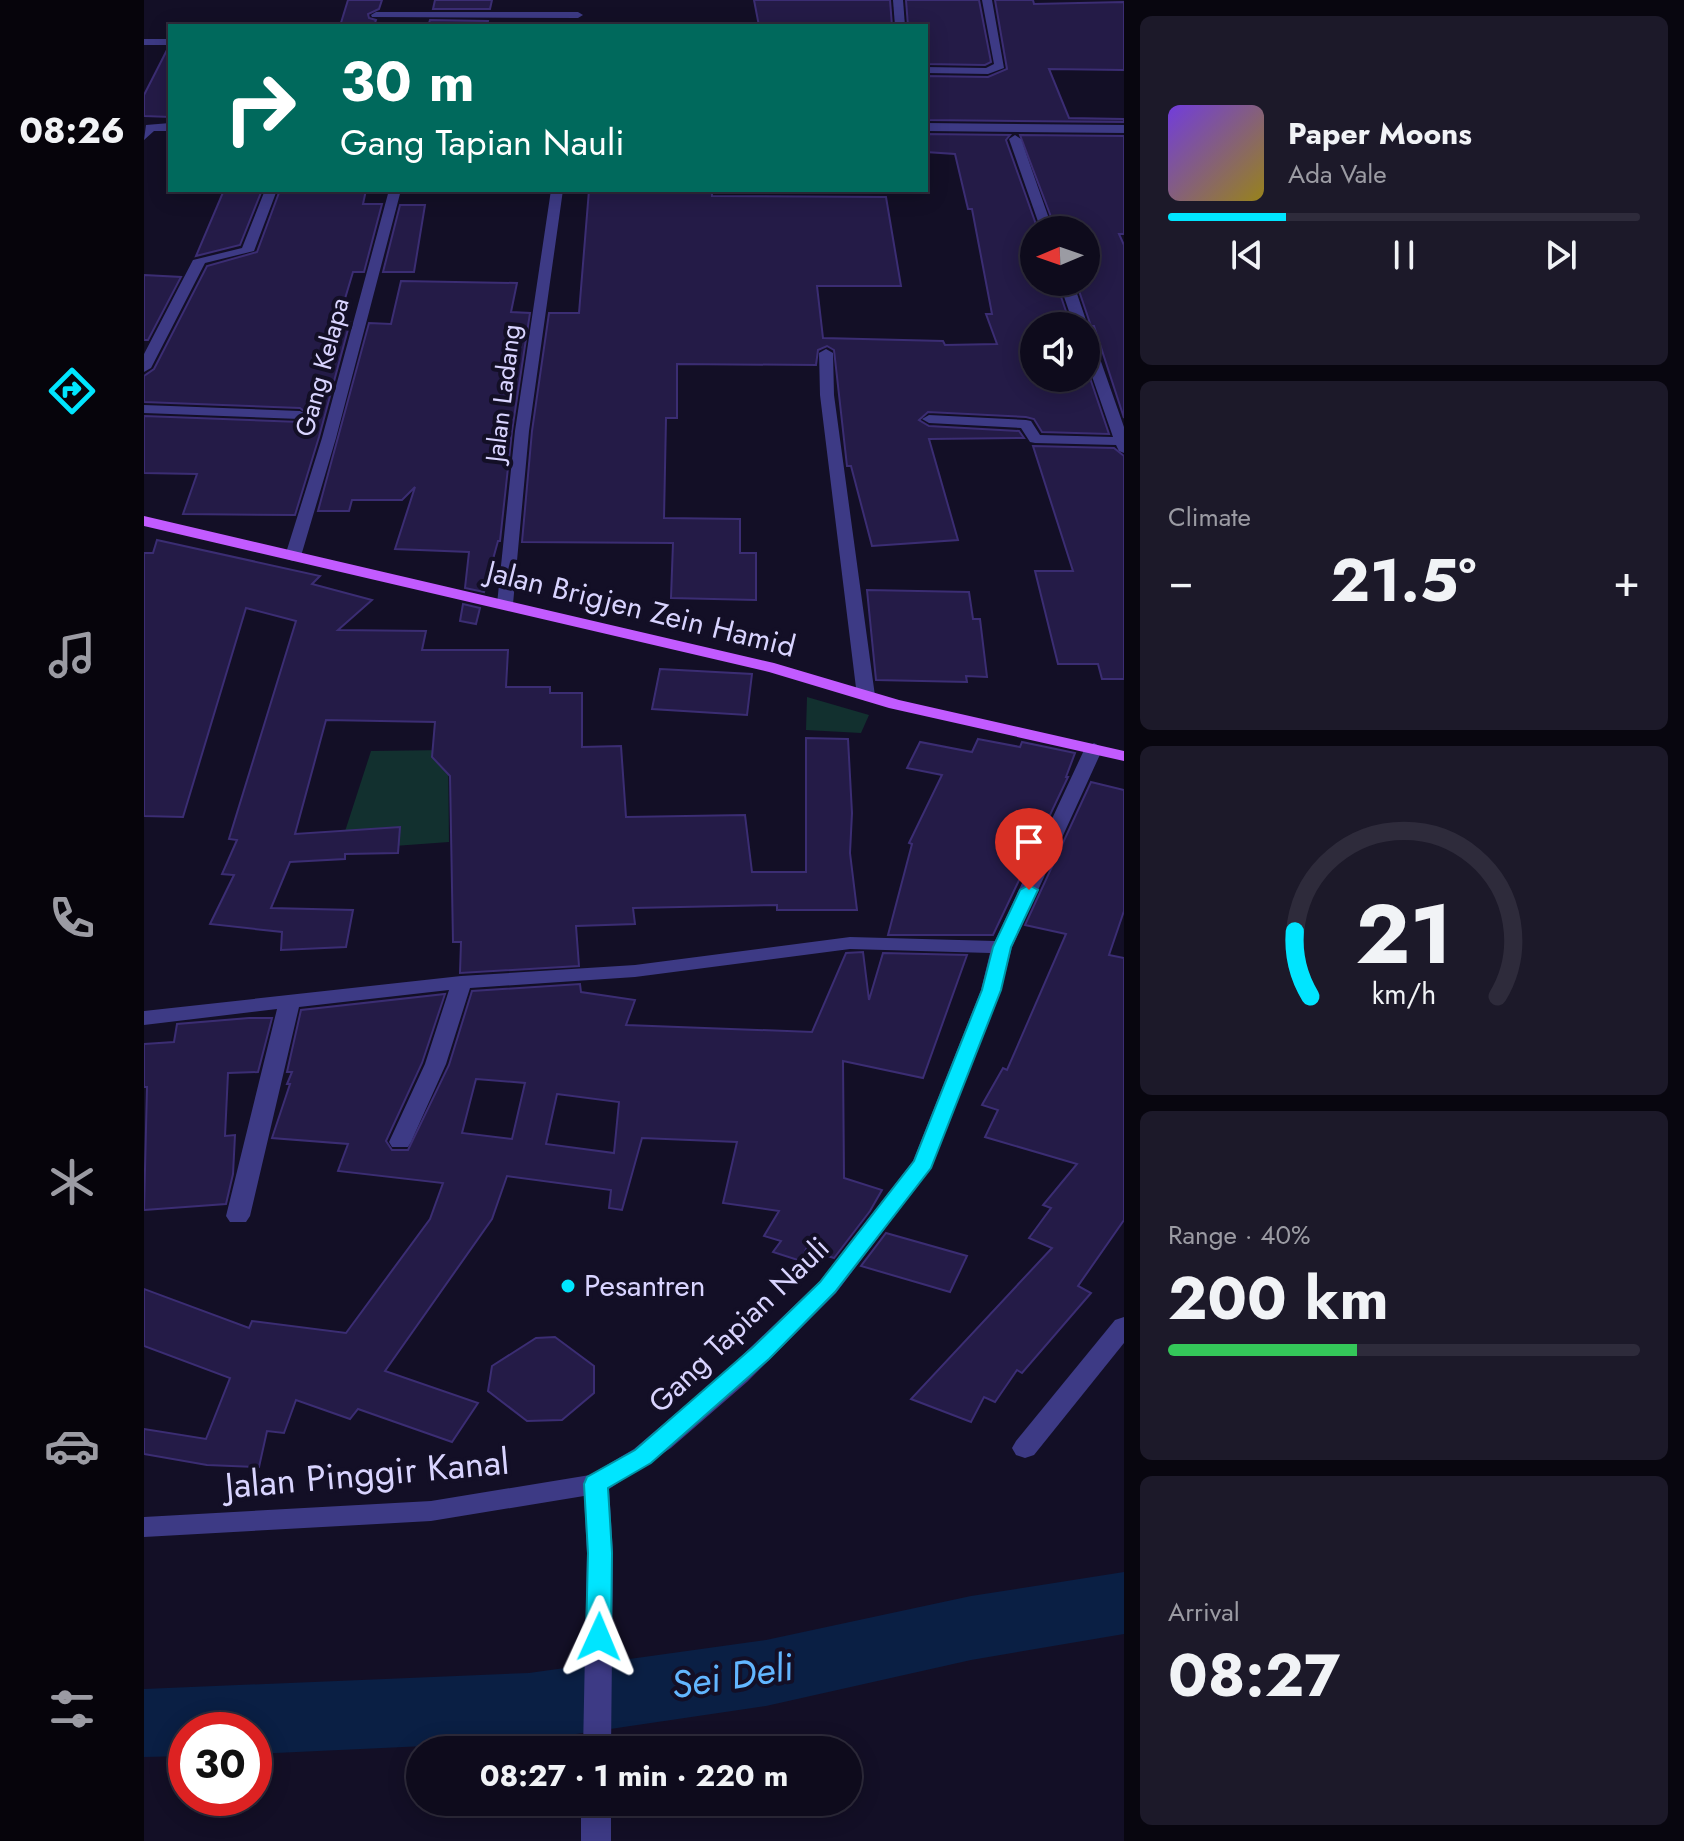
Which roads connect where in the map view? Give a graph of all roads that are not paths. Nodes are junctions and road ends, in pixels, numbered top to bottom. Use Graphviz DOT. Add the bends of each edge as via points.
graph roads {
  1 [pos="577,0"];
  2 [pos="898,0"];
  3 [pos="987,0"];
  4 [pos="376,15"];
  5 [pos="578,20"];
  6 [pos="900,24"];
  7 [pos="144,42"];
  8 [pos="168,42"];
  9 [pos="928,70"];
  10 [pos="168,127"];
  11 [pos="928,127"];
  12 [pos="1124,129"];
  13 [pos="146,130"];
  14 [pos="928,139"];
  15 [pos="1015,139"];
  16 [pos="1124,140"];
  17 [pos="270,192"];
  18 [pos="394,192"];
  19 [pos="557,192"];
  20 [pos="1042,216"];
  21 [pos="826,353"];
  22 [pos="144,368"];
  23 [pos="1100,379"];
  24 [pos="144,409"];
  25 [pos="300,415"];
  26 [pos="929,419"];
  27 [pos="1123,445"];
  28 [pos="144,521"];
  29 [pos="293,556"];
  30 [pos="505,604"];
  31 [pos="866,696"];
  32 [pos="1094,748"];
  33 [pos="1124,756"];
  34 [pos="1002,947"];
  35 [pos="461,982"];
  36 [pos="290,1000"];
  37 [pos="144,1018"];
  38 [pos="400,1142"];
  39 [pos="238,1216"];
  40 [pos="1124,1326"];
  41 [pos="1025,1448"];
  42 [pos="596,1484"];
  43 [pos="144,1527"];
  44 [pos="597,1736"];
  45 [pos="596,1816"];
  46 [pos="596,1841"];
  1 -- 5 [label="street"];
  2 -- 6 [label="street"];
  3 -- 9 [label="street" via="1000,66 988,71"];
  4 -- 5 [label="street"];
  7 -- 8 [label="street"];
  10 -- 13 [label="street"];
  11 -- 12 [label="street"];
  14 -- 15 [label="street"];
  15 -- 16 [label="street"];
  15 -- 20 [label="street"];
  17 -- 22 [label="street" via="247,251 200,260"];
  18 -- 29 [label="street, Gang Kelapa"];
  19 -- 30 [label="street, Jalan Ladang" via="518,459"];
  21 -- 31 [label="street"];
  23 -- 27 [label="street"];
  24 -- 25 [label="street"];
  26 -- 27 [label="street" via="1026,424 1035,439"];
  28 -- 29 [label="main road, Jalan Brigjen Zein Hamid"];
  29 -- 30 [label="main road, Jalan Brigjen Zein Hamid"];
  30 -- 31 [label="main road, Jalan Brigjen Zein Hamid" via="774,668"];
  31 -- 32 [label="main road, Jalan Brigjen Zein Hamid"];
  32 -- 33 [label="main road, Jalan Brigjen Zein Hamid"];
  32 -- 34 [label="street, Gang Tapian Nauli"];
  34 -- 35 [label="street" via="850,943 635,971"];
  34 -- 42 [label="street, Gang Tapian Nauli" via="991,990 923,1163 828,1287 761,1353 643,1456"];
  35 -- 36 [label="street"];
  35 -- 38 [label="street" via="444,1047"];
  36 -- 37 [label="street"];
  36 -- 39 [label="street"];
  40 -- 41 [label="street"];
  42 -- 43 [label="street, Jalan Pinggir Kanal" via="431,1511"];
  42 -- 44 [label="street"];
  45 -- 46 [label="street"];
}
